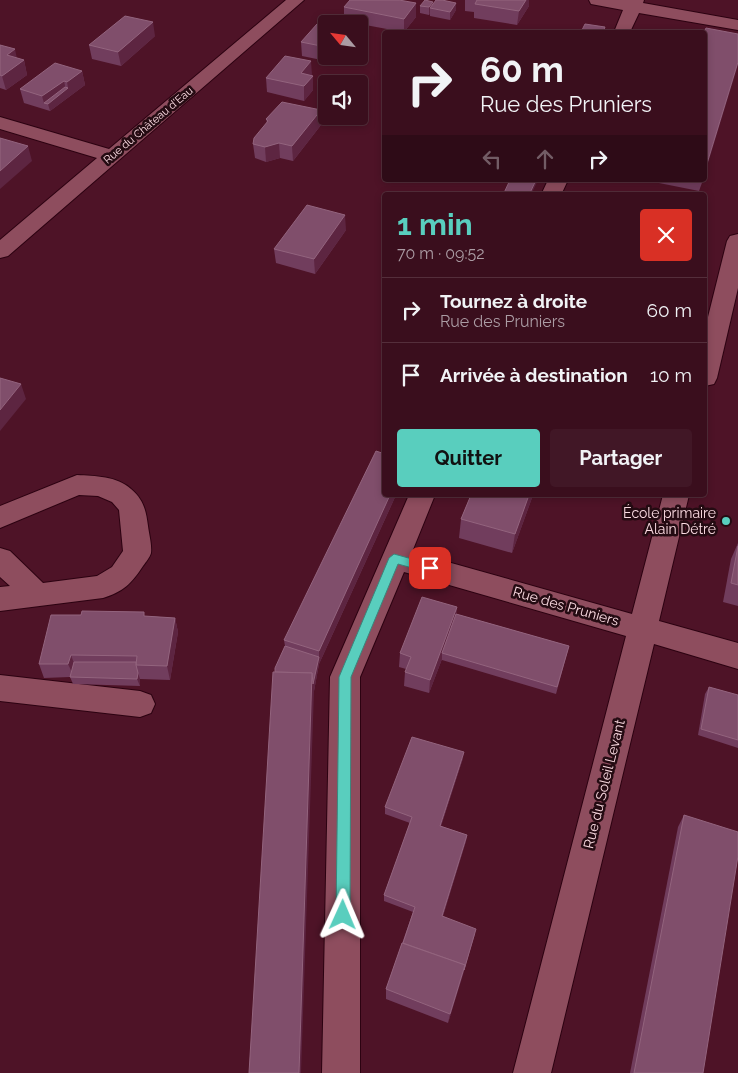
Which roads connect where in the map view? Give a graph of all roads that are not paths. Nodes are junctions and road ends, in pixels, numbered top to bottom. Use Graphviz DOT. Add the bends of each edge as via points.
graph roads {
  1 [pos="296,0"];
  2 [pos="597,0"];
  3 [pos="634,3"];
  4 [pos="738,25"];
  5 [pos="623,30"];
  6 [pos="0,123"];
  7 [pos="112,156"];
  8 [pos="738,241"];
  9 [pos="0,251"];
  10 [pos="707,370"];
  11 [pos="421,497"];
  12 [pos="676,497"];
  13 [pos="0,518"];
  14 [pos="394,558"];
  15 [pos="0,559"];
  16 [pos="37,595"];
  17 [pos="0,599"];
  18 [pos="643,627"];
  19 [pos="738,656"];
  20 [pos="0,688"];
  21 [pos="140,704"];
  22 [pos="342,1073"];
  23 [pos="532,1073"];
  1 -- 7 [label="street, Rue du Château d'Eau"];
  2 -- 3 [label="street"];
  3 -- 4 [label="street"];
  3 -- 5 [label="street"];
  6 -- 7 [label="street"];
  7 -- 9 [label="street, Rue du Château d'Eau"];
  8 -- 10 [label="street"];
  11 -- 14 [label="street"];
  12 -- 18 [label="street, Rue du Soleil Levant"];
  13 -- 16 [label="street" via="77,485 102,486 121,494 132,507 137,553 122,575 103,587"];
  14 -- 18 [label="street, Rue des Pruniers"];
  14 -- 22 [label="street" via="345,677"];
  15 -- 16 [label="street"];
  16 -- 17 [label="street"];
  18 -- 19 [label="street, Rue des Pruniers"];
  18 -- 23 [label="street, Rue du Soleil Levant"];
  20 -- 21 [label="street"];
}
